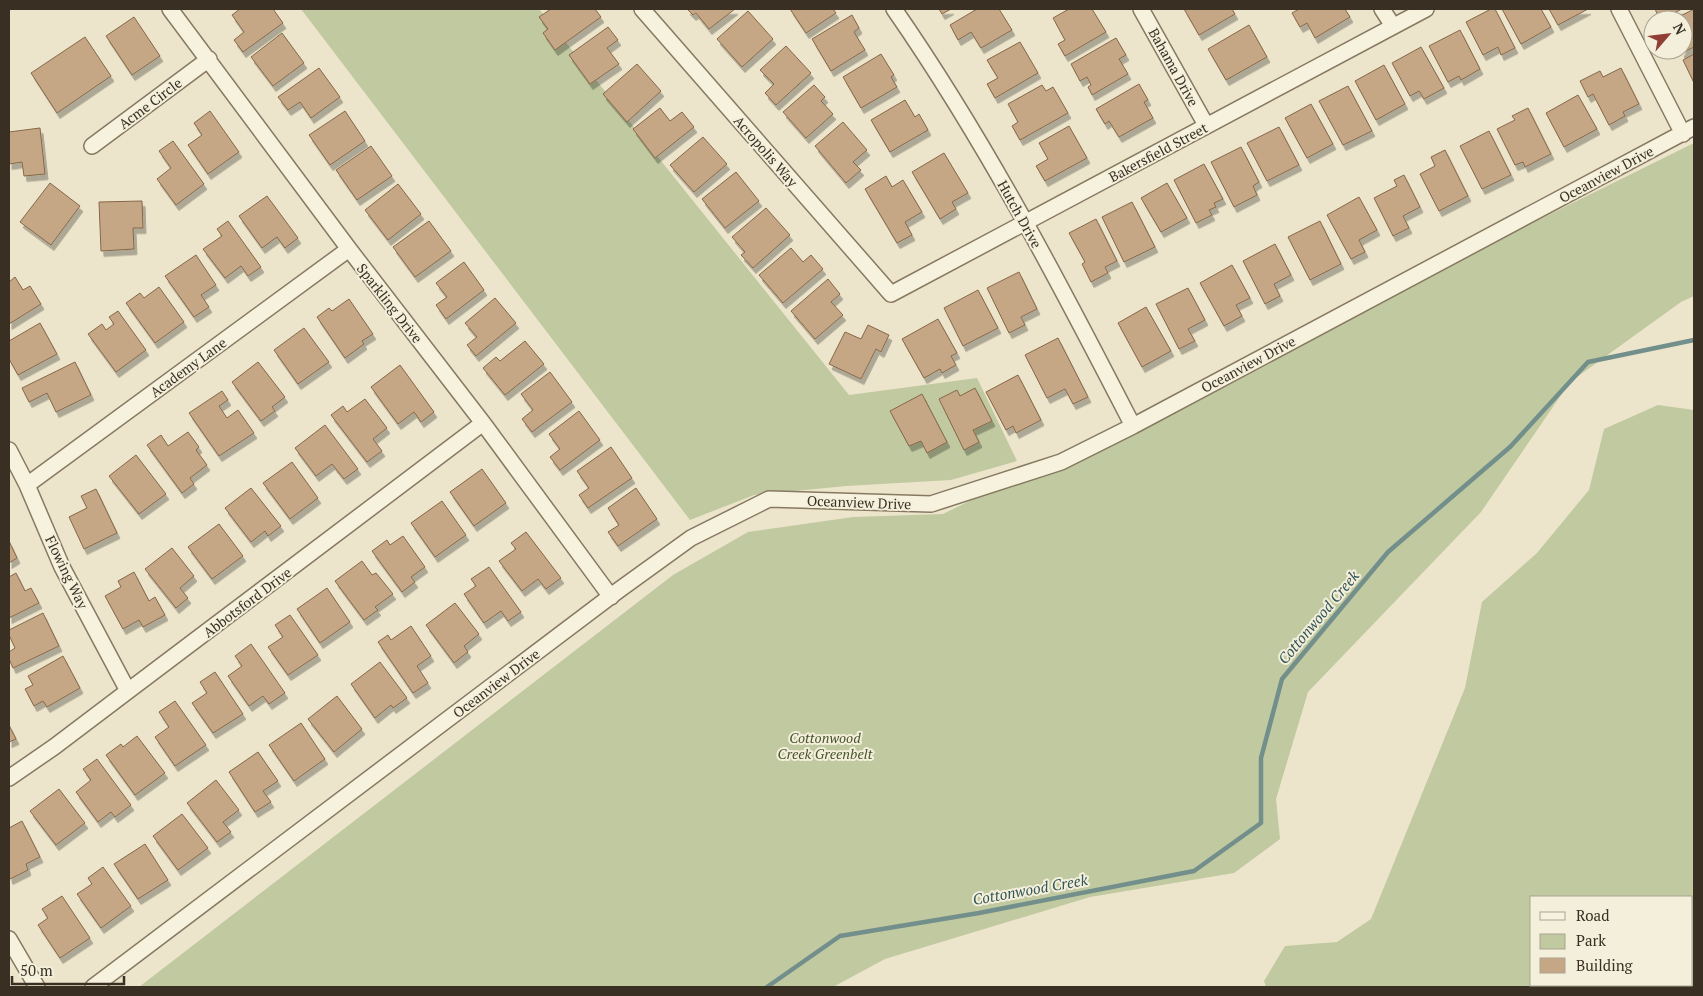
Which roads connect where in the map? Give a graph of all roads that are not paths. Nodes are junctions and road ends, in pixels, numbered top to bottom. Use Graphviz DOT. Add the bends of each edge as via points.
graph roads {
  1 [pos="170,9"];
  2 [pos="642,9"];
  3 [pos="894,9"];
  4 [pos="1141,9"];
  5 [pos="1382,9"];
  6 [pos="1426,9"];
  7 [pos="1619,9"];
  8 [pos="1392,26"];
  9 [pos="208,59"];
  10 [pos="1206,125"];
  11 [pos="1688,130"];
  12 [pos="92,146"];
  13 [pos="1026,224"];
  14 [pos="349,250"];
  15 [pos="891,294"];
  16 [pos="483,423"];
  17 [pos="1133,426"];
  18 [pos="9,450"];
  19 [pos="27,485"];
  20 [pos="611,597"];
  21 [pos="128,691"];
  22 [pos="9,778"];
  23 [pos="9,939"];
  24 [pos="37,987"];
  25 [pos="93,987"];
  1 -- 9 [label="street, Sparkling Drive"];
  2 -- 15 [label="street, Acropolis Way"];
  3 -- 13 [label="street, Hutch Drive" via="960,109"];
  4 -- 10 [label="street, Bahama Drive"];
  5 -- 8 [label="street"];
  6 -- 8 [label="street, Bakersfield Street"];
  7 -- 11 [label="street"];
  8 -- 10 [label="street, Bakersfield Street"];
  9 -- 12 [label="street, Acme Circle"];
  9 -- 14 [label="street, Sparkling Drive"];
  10 -- 13 [label="street, Bakersfield Street"];
  11 -- 17 [label="street, Oceanview Drive"];
  13 -- 15 [label="street, Bakersfield Street"];
  13 -- 17 [label="street, Hutch Drive"];
  14 -- 16 [label="street, Sparkling Drive"];
  14 -- 19 [label="street, Academy Lane"];
  16 -- 20 [label="street, Sparkling Drive"];
  16 -- 21 [label="street, Abbotsford Drive"];
  17 -- 20 [label="street, Oceanview Drive" via="1061,462 931,504 768,499 691,538"];
  18 -- 19 [label="street, Flowing Way"];
  19 -- 21 [label="street, Flowing Way" via="62,567"];
  20 -- 25 [label="street, Oceanview Drive"];
  21 -- 22 [label="street, Abbotsford Drive"];
  23 -- 24 [label="street"];
}
